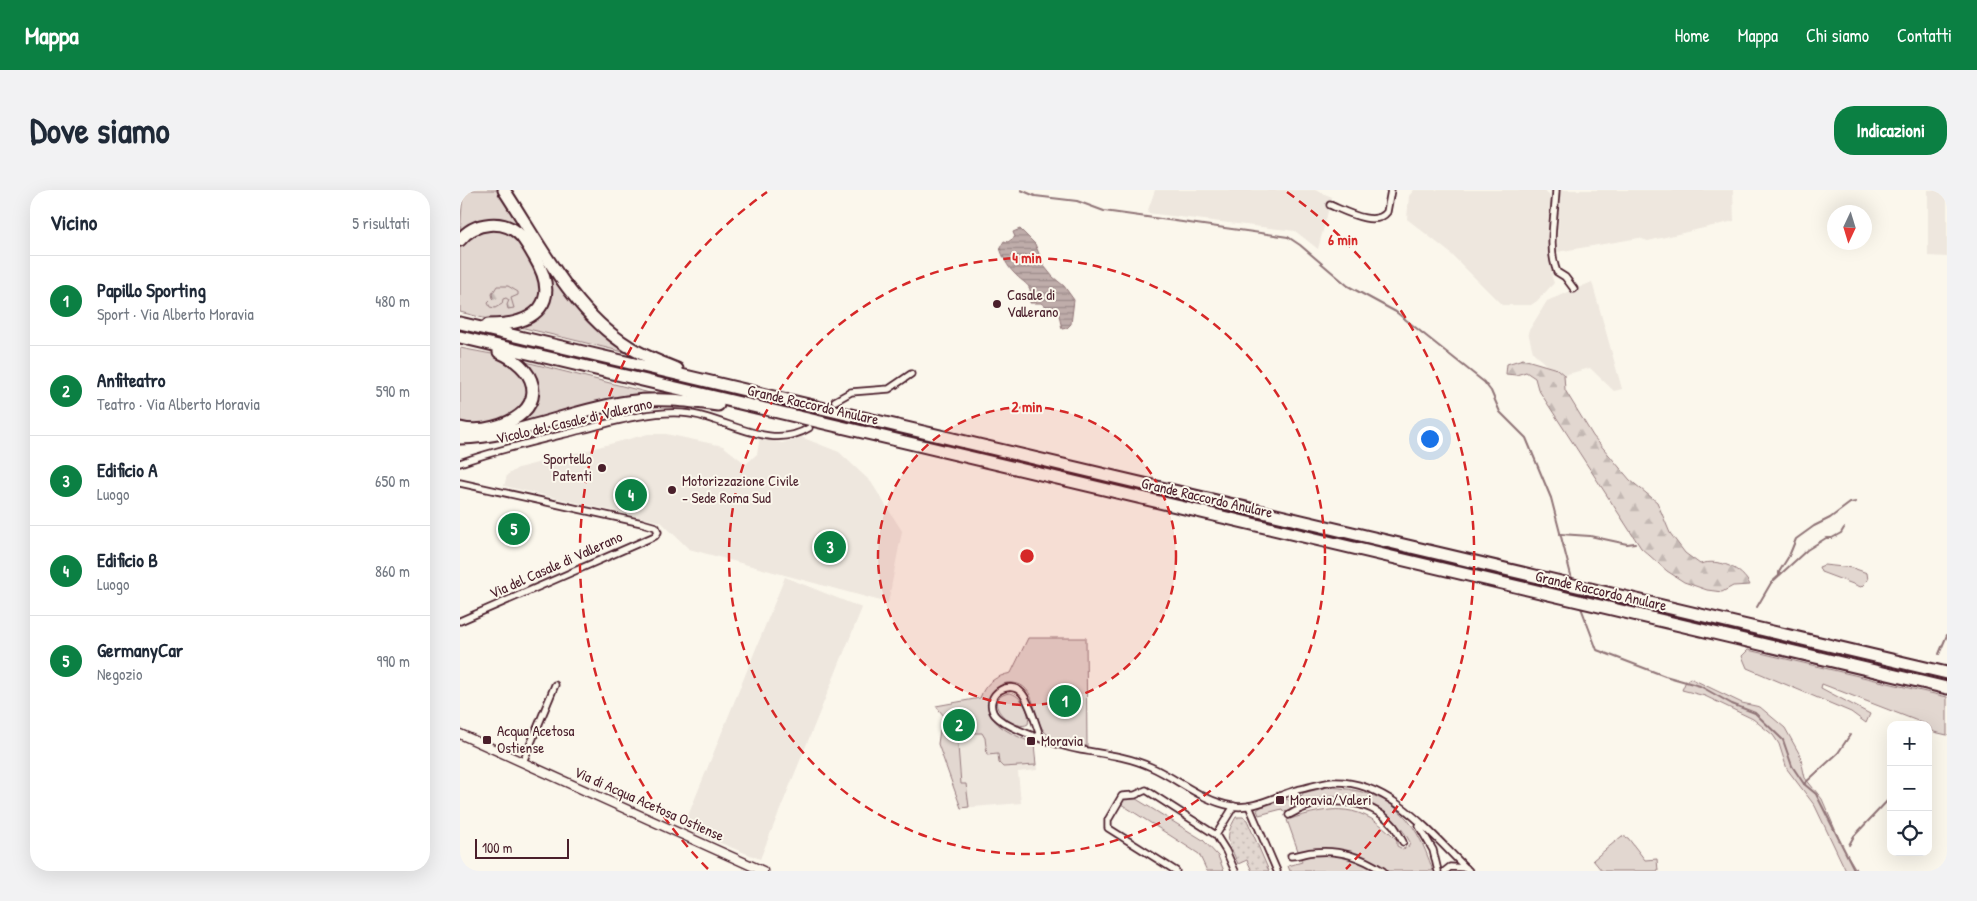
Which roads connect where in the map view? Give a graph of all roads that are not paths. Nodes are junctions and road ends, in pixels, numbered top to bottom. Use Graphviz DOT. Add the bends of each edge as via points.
graph roads {
  1 [pos="504,190"];
  2 [pos="1391,190"];
  3 [pos="1556,190"];
  4 [pos="1330,205"];
  5 [pos="460,240"];
  6 [pos="1574,289"];
  7 [pos="464,324"];
  8 [pos="462,338"];
  9 [pos="912,374"];
  10 [pos="718,384"];
  11 [pos="835,401"];
  12 [pos="792,416"];
  13 [pos="460,428"];
  14 [pos="809,428"];
  15 [pos="460,438"];
  16 [pos="460,463"];
  17 [pos="460,483"];
  18 [pos="460,621"];
  19 [pos="1947,673"];
  20 [pos="555,685"];
  21 [pos="1947,688"];
  22 [pos="460,734"];
  23 [pos="1041,738"];
  24 [pos="523,762"];
  25 [pos="1294,791"];
  26 [pos="1234,806"];
  27 [pos="1249,806"];
  28 [pos="1300,808"];
  29 [pos="1289,815"];
  30 [pos="1414,818"];
  31 [pos="1216,835"];
  32 [pos="1403,842"];
  33 [pos="1291,856"];
  34 [pos="1468,870"];
  35 [pos="763,871"];
  36 [pos="1176,871"];
  37 [pos="1235,871"];
  38 [pos="1277,871"];
  39 [pos="1382,871"];
  40 [pos="1438,871"];
  41 [pos="1445,871"];
  1 -- 10 [label="highway" via="572,294 601,326 648,357"];
  2 -- 4 [label="street" via="1387,212 1379,218 1367,218"];
  3 -- 6 [label="street" via="1554,261 1557,272"];
  5 -- 7 [label="highway" via="470,230 483,225 497,224 513,230 526,242 546,283 540,306 528,318 506,325"];
  7 -- 10 [label="highway, Grande Raccordo Anulare"];
  8 -- 12 [label="highway, Grande Raccordo Anulare"];
  8 -- 13 [label="highway" via="520,363 529,375 532,393 526,411 515,420 486,429"];
  9 -- 11 [label="street" via="889,389 851,392"];
  10 -- 19 [label="highway, Grande Raccordo Anulare"];
  12 -- 15 [label="highway" via="686,401 648,400 616,404 492,436"];
  12 -- 21 [label="highway, Grande Raccordo Anulare"];
  14 -- 16 [label="street, Vicolo del Casale di Vallerano" via="780,438 702,416 663,413 630,418"];
  17 -- 18 [label="street, Via del Casale di Vallerano" via="658,529 655,536"];
  20 -- 24 [label="street"];
  22 -- 24 [label="street, Via di Acqua Acetosa Ostiense"];
  23 -- 23 [label="street" via="1020,692 1010,687 996,693 992,707 997,718"];
  23 -- 26 [label="street" via="1054,744 1126,758 1206,798"];
  24 -- 35 [label="street, Via di Acqua Acetosa Ostiense"];
  25 -- 27 [label="street"];
  25 -- 28 [label="street"];
  25 -- 30 [label="street" via="1336,782 1359,786 1380,793"];
  26 -- 27 [label="street"];
  26 -- 31 [label="street"];
  27 -- 38 [label="street"];
  28 -- 29 [label="street"];
  28 -- 32 [label="street" via="1347,802 1370,808 1393,825"];
  30 -- 34 [label="street"];
  30 -- 40 [label="street" via="1433,850"];
  31 -- 36 [label="street" via="1146,790 1122,796 1107,827"];
  31 -- 37 [label="street"];
  33 -- 39 [label="street" via="1335,851 1363,858"];
  34 -- 41 [label="street" via="1450,867"];
}
